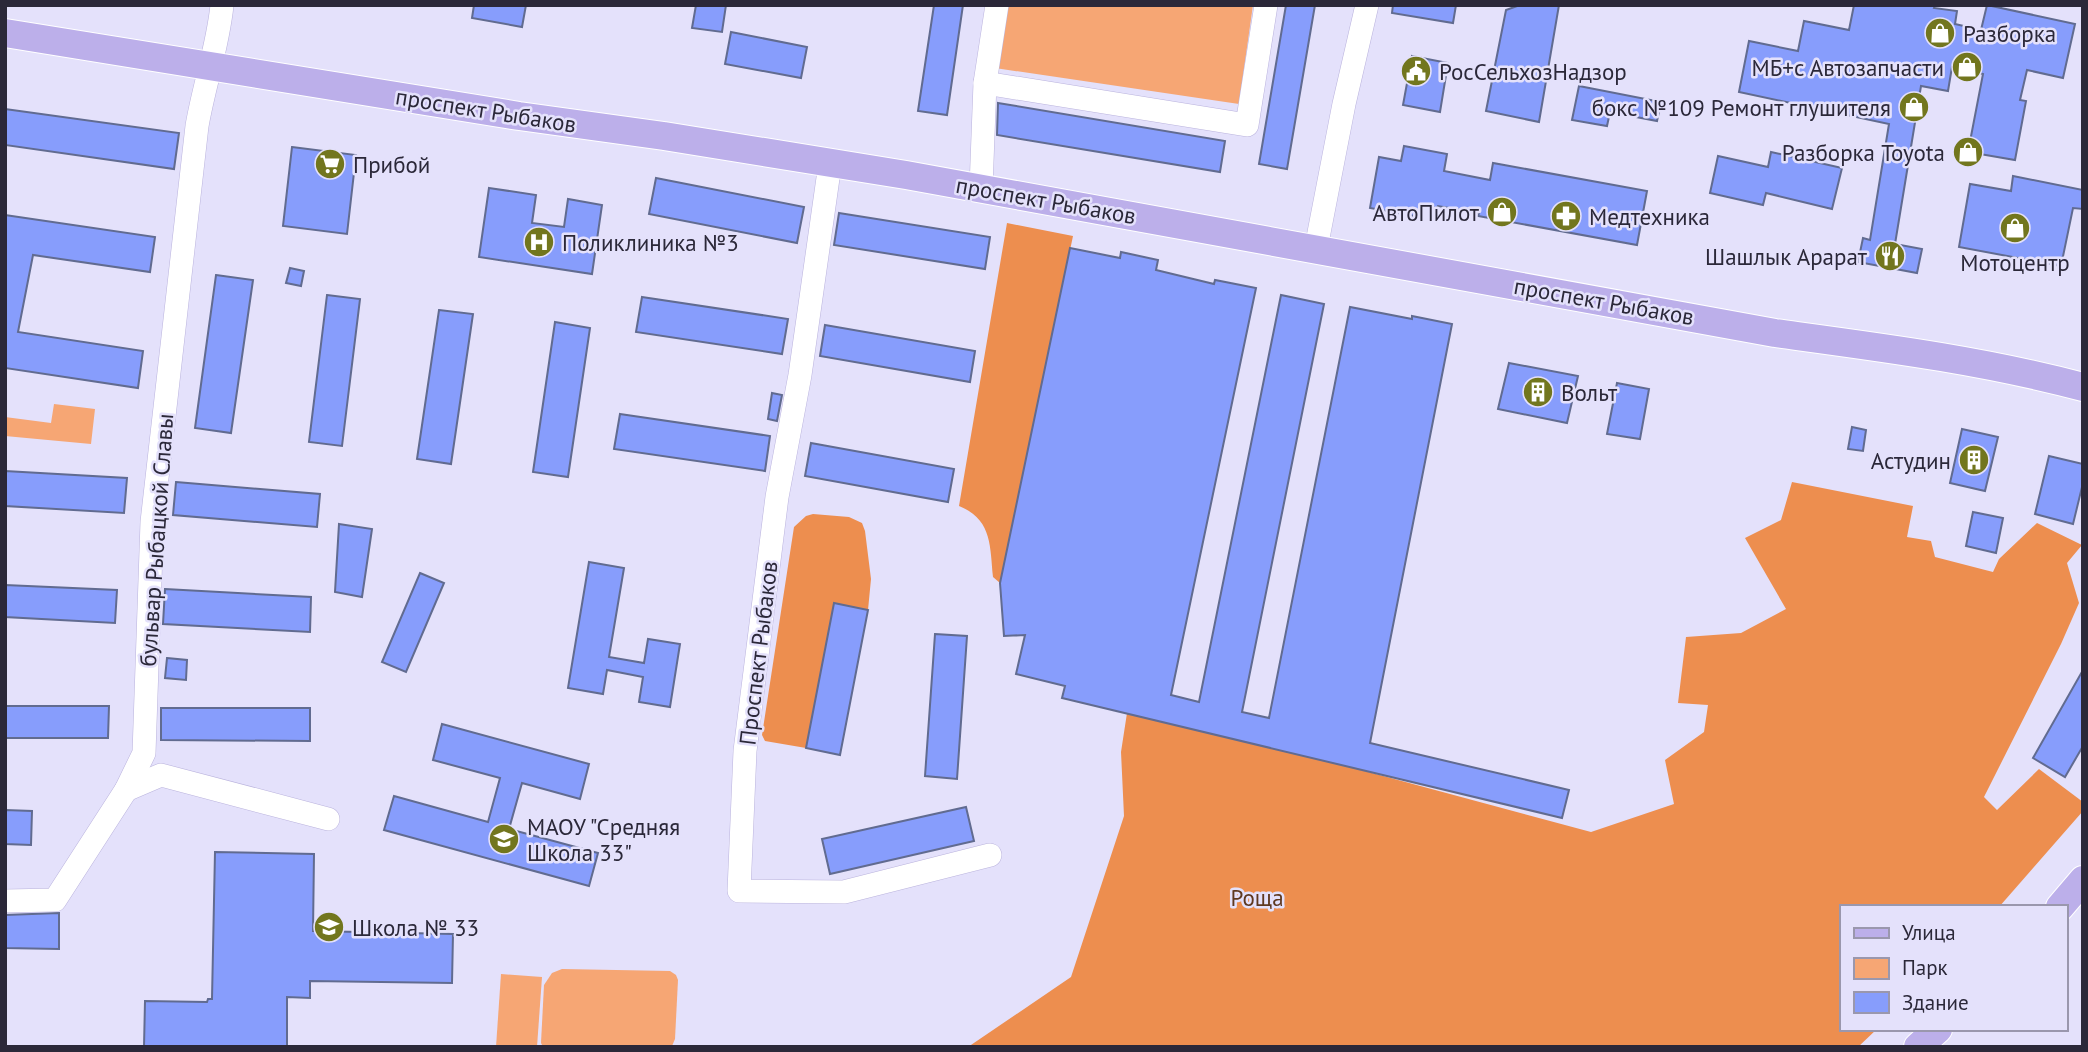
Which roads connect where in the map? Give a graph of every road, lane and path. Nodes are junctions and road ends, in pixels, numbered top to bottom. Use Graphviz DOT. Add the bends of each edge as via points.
graph roads {
  1 [pos="222,5"];
  2 [pos="998,5"];
  3 [pos="1266,5"];
  4 [pos="1367,5"];
  5 [pos="5,33"];
  6 [pos="210,66"];
  7 [pos="985,83"];
  8 [pos="830,163"];
  9 [pos="981,188"];
  10 [pos="1316,248"];
  11 [pos="2083,387"];
  12 [pos="126,790"];
  13 [pos="328,819"];
  14 [pos="990,855"];
  15 [pos="2083,880"];
  16 [pos="5,901"];
  17 [pos="2062,905"];
  18 [pos="1936,1031"];
  19 [pos="1918,1047"];
  1 -- 6 [label="street, бульвар Рыбацкой Славы"];
  2 -- 7 [label="street"];
  3 -- 7 [label="street" via="1247,124"];
  4 -- 10 [label="street"];
  5 -- 6 [label="main road, проспект Рыбаков"];
  6 -- 8 [label="main road, проспект Рыбаков"];
  6 -- 12 [label="street, бульвар Рыбацкой Славы" via="197,126 153,511 144,753"];
  7 -- 9 [label="street"];
  8 -- 9 [label="main road, проспект Рыбаков"];
  8 -- 14 [label="street, Проспект Рыбаков" via="800,375 777,497 745,751 739,891 844,892"];
  9 -- 10 [label="main road, проспект Рыбаков"];
  10 -- 11 [label="main road, проспект Рыбаков" via="1775,333 1920,353"];
  12 -- 13 [label="street" via="162,775"];
  12 -- 16 [label="street, бульвар Рыбацкой Славы" via="55,900"];
  15 -- 17 [label="main road"];
  18 -- 19 [label="main road"];
}
